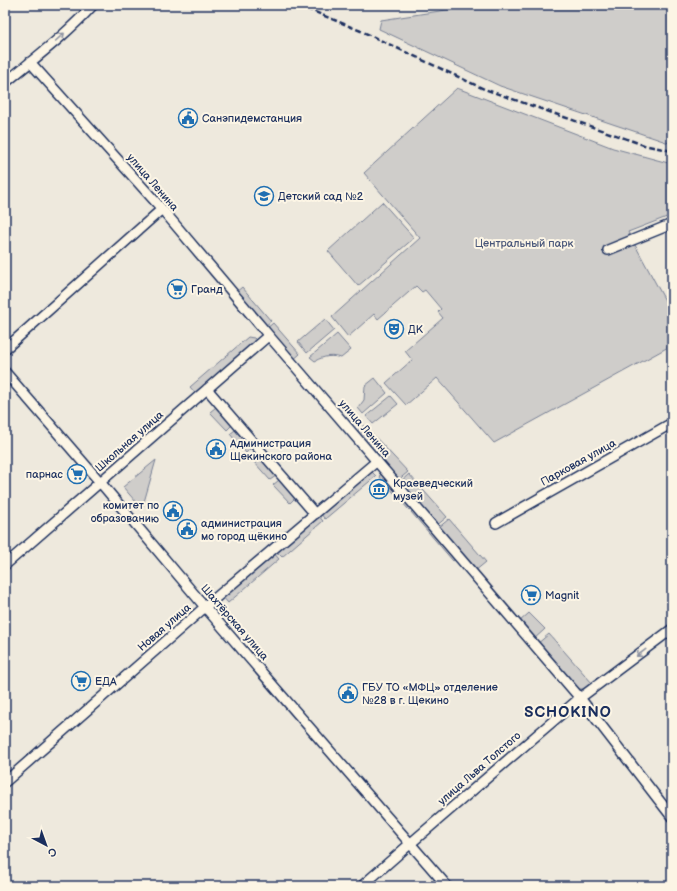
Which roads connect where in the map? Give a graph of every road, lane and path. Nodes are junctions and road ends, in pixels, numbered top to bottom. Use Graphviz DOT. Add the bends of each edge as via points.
graph roads {
  1 [pos="93,5"];
  2 [pos="30,62"];
  3 [pos="5,83"];
  4 [pos="162,210"];
  5 [pos="672,224"];
  6 [pos="608,250"];
  7 [pos="268,336"];
  8 [pos="5,349"];
  9 [pos="5,372"];
  10 [pos="207,389"];
  11 [pos="672,423"];
  12 [pos="377,461"];
  13 [pos="100,482"];
  14 [pos="315,514"];
  15 [pos="496,523"];
  16 [pos="5,565"];
  17 [pos="205,607"];
  18 [pos="672,630"];
  19 [pos="580,698"];
  20 [pos="5,782"];
  21 [pos="672,817"];
  22 [pos="411,843"];
  23 [pos="362,886"];
  24 [pos="447,886"];
  2 -- 1 [label="street, one-way" via="82,18"];
  2 -- 3 [label="street"];
  2 -- 4 [label="street, улица Ленина"];
  4 -- 7 [label="street, улица Ленина"];
  4 -- 8 [label="street"];
  5 -- 6 [label="street"];
  7 -- 10 [label="street, Школьная улица"];
  7 -- 12 [label="street, улица Ленина"];
  9 -- 13 [label="street, Шахтёрская улица"];
  10 -- 13 [label="street, Школьная улица"];
  10 -- 14 [label="street"];
  11 -- 15 [label="street, Парковая улица"];
  12 -- 14 [label="street, Новая улица"];
  12 -- 19 [label="street, улица Ленина"];
  13 -- 16 [label="street, Школьная улица"];
  13 -- 17 [label="street, Шахтёрская улица"];
  14 -- 17 [label="street, Новая улица"];
  17 -- 20 [label="street, Новая улица"];
  17 -- 22 [label="street, Шахтёрская улица"];
  18 -- 19 [label="street, улица Льва Толстого, one-way"];
  19 -- 21 [label="street, улица Ленина"];
  19 -- 22 [label="street, улица Льва Толстого"];
  22 -- 23 [label="street, улица Льва Толстого"];
  22 -- 24 [label="street, Шахтёрская улица"];
}
